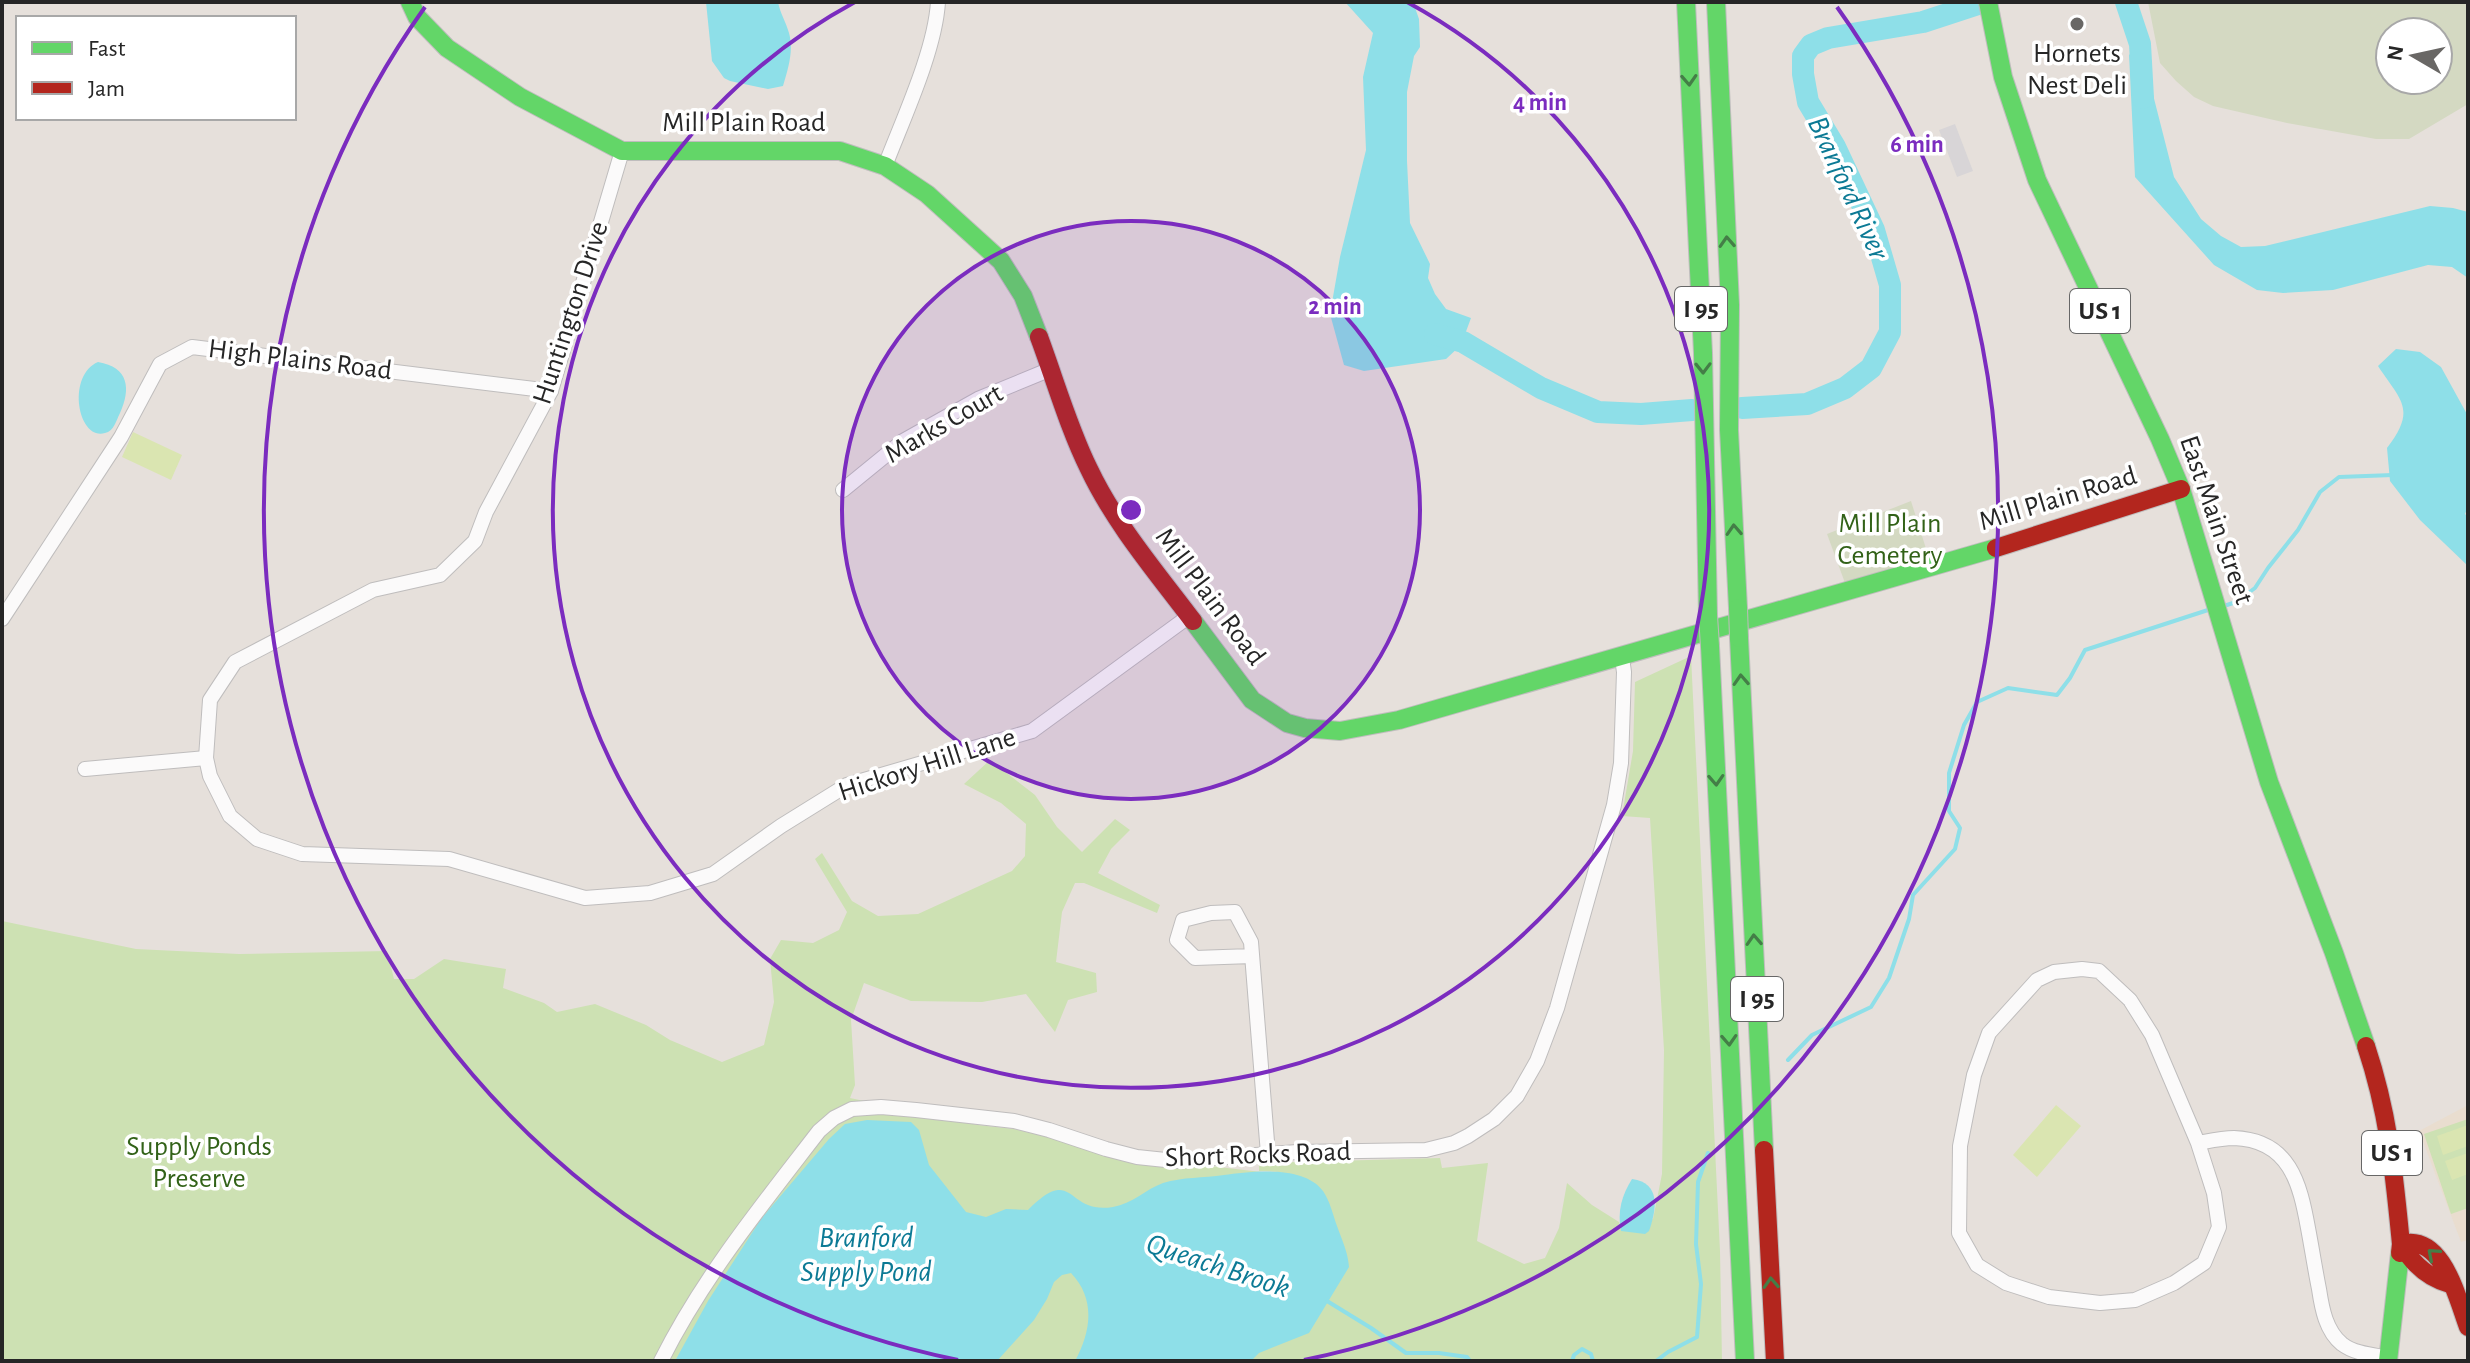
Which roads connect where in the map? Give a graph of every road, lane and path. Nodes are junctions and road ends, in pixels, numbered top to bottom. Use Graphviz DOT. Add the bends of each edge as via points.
graph roads {
  1 [pos="410,2"];
  2 [pos="938,2"];
  3 [pos="1686,2"];
  4 [pos="1716,2"];
  5 [pos="1988,2"];
  6 [pos="622,151"];
  7 [pos="885,166"];
  8 [pos="1051,369"];
  9 [pos="551,391"];
  10 [pos="2181,489"];
  11 [pos="843,490"];
  12 [pos="486,512"];
  13 [pos="1188,617"];
  14 [pos="2,619"];
  15 [pos="1622,658"];
  16 [pos="206,758"];
  17 [pos="85,769"];
  18 [pos="1252,956"];
  19 [pos="2198,1143"];
  20 [pos="1268,1154"];
  21 [pos="2401,1244"];
  22 [pos="2468,1327"];
  23 [pos="2389,1360"];
  24 [pos="661,1361"];
  25 [pos="1745,1361"];
  26 [pos="1775,1361"];
  1 -- 6 [label="main road, Mill Plain Road" via="447,48 520,97"];
  2 -- 7 [label="street" via="937,22"];
  3 -- 25 [label="main road, I 95, one-way, bridge" via="1703,353 1708,616"];
  26 -- 4 [label="main road, I 95, one-way, bridge" via="1729,430 1730,305"];
  5 -- 10 [label="main road, East Main Street / US 1" via="1997,53 2037,180"];
  6 -- 7 [label="main road, Mill Plain Road" via="840,151"];
  6 -- 9 [label="street, Huntington Drive"];
  7 -- 8 [label="main road, Mill Plain Road" via="927,194 1001,261 1023,296"];
  8 -- 11 [label="street, Marks Court" via="978,399 903,441"];
  8 -- 13 [label="main road, Mill Plain Road" via="1099,489"];
  9 -- 12 [label="street, Huntington Drive"];
  9 -- 14 [label="street, High Plains Road" via="192,347 160,364 121,437"];
  10 -- 15 [label="main road, Mill Plain Road"];
  10 -- 21 [label="main road, East Main Street / US 1" via="2269,782 2372,1064 2391,1141"];
  12 -- 16 [label="street, Hickory Hill Lane" via="475,541 440,575 373,590 235,662 210,700"];
  13 -- 15 [label="main road, Mill Plain Road" via="1267,712 1301,728 1334,733"];
  13 -- 16 [label="street, Hickory Hill Lane" via="1032,731 847,785 713,874 650,893 585,898 449,859 302,854 257,839 230,816"];
  15 -- 20 [label="street, Short Rocks Road" via="1621,763 1611,817 1557,1008 1517,1096 1494,1119 1443,1147"];
  16 -- 17 [label="street"];
  18 -- 18 [label="street" via="1251,942 1235,912 1183,920 1177,940 1195,958"];
  18 -- 20 [label="street"];
  19 -- 19 [label="street" via="2152,1035 2130,1000 2099,971 2054,972 2037,980 1989,1033 1974,1075 1960,1146 1959,1233 1977,1265 2006,1283 2049,1297 2100,1303 2135,1300 2204,1263 2219,1227"];
  19 -- 23 [label="street" via="2235,1138 2258,1143 2292,1169 2328,1325 2340,1343"];
  20 -- 24 [label="street, Short Rocks Road" via="1153,1159 1014,1121 895,1108 852,1109 819,1131 724,1254"];
  21 -- 22 [label="main road" via="2411,1260 2450,1284"];
  21 -- 23 [label="main road, US 1"];
}
